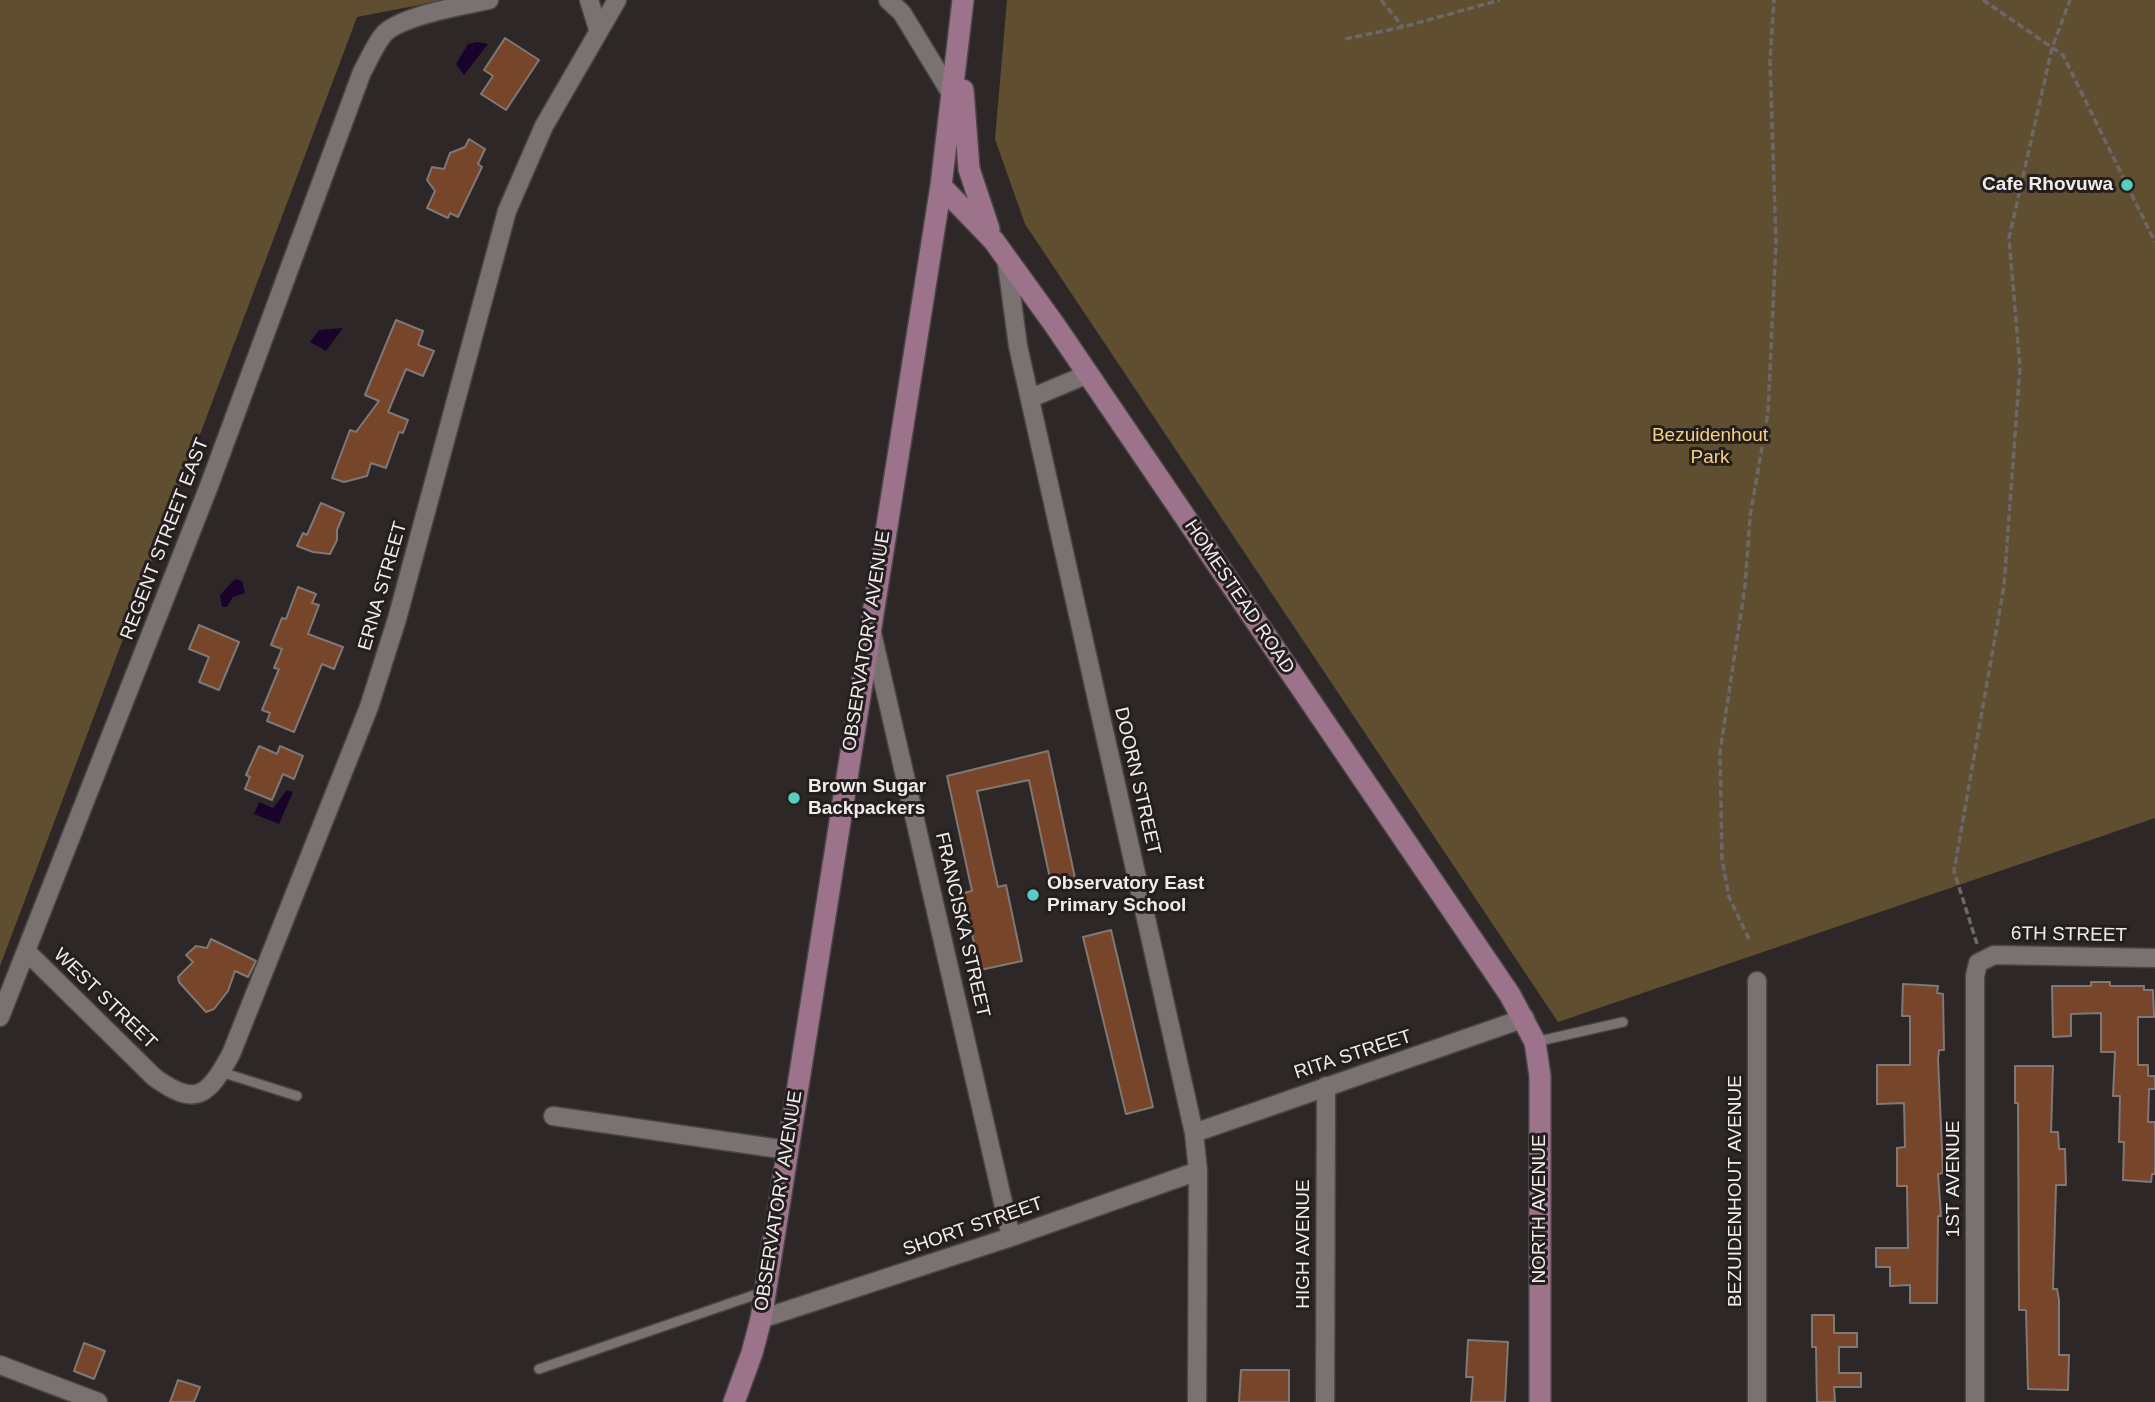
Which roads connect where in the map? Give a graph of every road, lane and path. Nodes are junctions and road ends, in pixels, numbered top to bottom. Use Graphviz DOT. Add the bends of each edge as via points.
graph roads {
  1 [pos="489,0"];
  2 [pos="589,0"];
  3 [pos="617,0"];
  4 [pos="888,0"];
  5 [pos="963,0"];
  6 [pos="1381,0"];
  7 [pos="1500,0"];
  8 [pos="1774,0"];
  9 [pos="1983,0"];
  10 [pos="2070,0"];
  11 [pos="1403,27"];
  12 [pos="598,29"];
  13 [pos="959,39"];
  14 [pos="1345,39"];
  15 [pos="2052,48"];
  16 [pos="952,95"];
  17 [pos="940,186"];
  18 [pos="2155,242"];
  19 [pos="1000,249"];
  20 [pos="1088,374"];
  21 [pos="1031,398"];
  22 [pos="870,622"];
  23 [pos="1749,939"];
  24 [pos="27,952"];
  25 [pos="2155,958"];
  26 [pos="1982,959"];
  27 [pos="1757,981"];
  28 [pos="0,1017"];
  29 [pos="1525,1018"];
  30 [pos="1623,1022"];
  31 [pos="1535,1042"];
  32 [pos="221,1072"];
  33 [pos="154,1077"];
  34 [pos="1326,1086"];
  35 [pos="297,1096"];
  36 [pos="553,1116"];
  37 [pos="1194,1133"];
  38 [pos="788,1150"];
  39 [pos="1198,1171"];
  40 [pos="1011,1237"];
  41 [pos="765,1291"];
  42 [pos="761,1319"];
  43 [pos="0,1365"];
  44 [pos="539,1369"];
  45 [pos="98,1402"];
  46 [pos="734,1402"];
  47 [pos="1197,1402"];
  48 [pos="1325,1402"];
  49 [pos="1540,1402"];
  50 [pos="1757,1402"];
  51 [pos="1975,1402"];
  1 -- 24 [label="street, REGENT STREET EAST" via="436,11 390,28 362,72 209,486"];
  2 -- 12 [label="street"];
  3 -- 12 [label="street, ERNA STREET"];
  4 -- 16 [label="street" via="917,36"];
  5 -- 13 [label="main road, OBSERVATORY AVENUE"];
  6 -- 11 [label="path"];
  7 -- 11 [label="path"];
  8 -- 23 [label="path" via="1770,61 1776,243 1768,412 1720,752 1722,859 1729,897"];
  9 -- 15 [label="path"];
  10 -- 15 [label="path"];
  11 -- 14 [label="path"];
  12 -- 32 [label="street, ERNA STREET" via="544,126 507,211 369,707"];
  13 -- 16 [label="main road, OBSERVATORY AVENUE"];
  13 -- 19 [label="main road" via="969,169"];
  15 -- 18 [label="path" via="2063,55"];
  15 -- 26 [label="path" via="2009,238 2020,367 2004,586 1954,871"];
  16 -- 17 [label="main road, OBSERVATORY AVENUE"];
  17 -- 19 [label="main road, HOMESTEAD ROAD"];
  17 -- 22 [label="main road, OBSERVATORY AVENUE"];
  19 -- 20 [label="main road, HOMESTEAD ROAD"];
  19 -- 21 [label="street, DOORN STREET"];
  20 -- 21 [label="street"];
  20 -- 29 [label="main road, HOMESTEAD ROAD"];
  21 -- 37 [label="street, DOORN STREET"];
  22 -- 38 [label="main road, OBSERVATORY AVENUE"];
  22 -- 40 [label="street, FRANCISKA STREET"];
  24 -- 28 [label="street, REGENT STREET EAST"];
  24 -- 33 [label="street, WEST STREET"];
  25 -- 26 [label="street, 6TH STREET" via="1994,955"];
  26 -- 51 [label="street, 1ST AVENUE" via="1975,976"];
  27 -- 50 [label="street, BEZUIDENHOUT AVENUE"];
  29 -- 31 [label="main road, NORTH AVENUE"];
  29 -- 34 [label="street, RITA STREET"];
  30 -- 31 [label="lane"];
  31 -- 49 [label="main road, NORTH AVENUE" via="1541,1076"];
  32 -- 33 [label="street, ERNA STREET" via="206,1092 189,1096"];
  32 -- 35 [label="lane"];
  34 -- 37 [label="street, RITA STREET"];
  34 -- 48 [label="street, HIGH AVENUE"];
  36 -- 38 [label="street"];
  37 -- 39 [label="street, DOORN STREET"];
  38 -- 41 [label="main road, OBSERVATORY AVENUE"];
  39 -- 40 [label="street, SHORT STREET"];
  39 -- 47 [label="street, DOORN STREET"];
  40 -- 42 [label="street, SHORT STREET"];
  41 -- 42 [label="main road, OBSERVATORY AVENUE"];
  41 -- 44 [label="lane"];
  42 -- 46 [label="main road, OBSERVATORY AVENUE"];
  43 -- 45 [label="street"];
}
